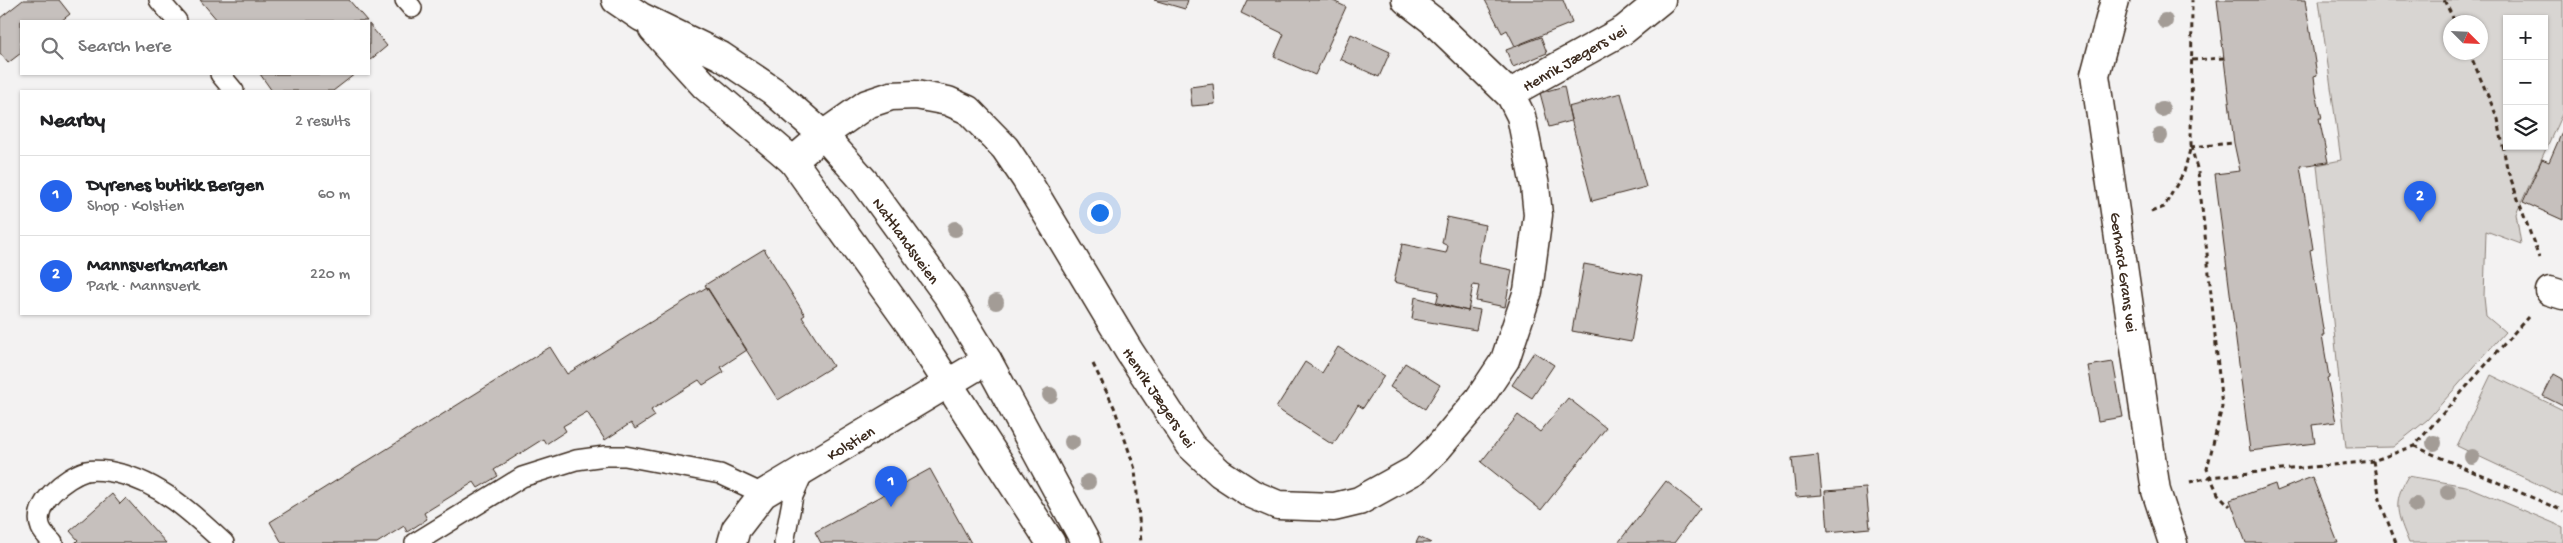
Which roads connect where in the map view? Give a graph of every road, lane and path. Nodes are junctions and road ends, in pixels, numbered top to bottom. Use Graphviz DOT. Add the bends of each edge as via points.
graph roads {
  1 [pos="159,0"];
  2 [pos="616,0"];
  3 [pos="1406,0"];
  4 [pos="1661,0"];
  5 [pos="2115,0"];
  6 [pos="2192,0"];
  7 [pos="2444,0"];
  8 [pos="2452,15"];
  9 [pos="642,17"];
  10 [pos="176,20"];
  11 [pos="2224,58"];
  12 [pos="2192,60"];
  13 [pos="2472,60"];
  14 [pos="221,75"];
  15 [pos="233,90"];
  16 [pos="1511,96"];
  17 [pos="823,136"];
  18 [pos="2234,143"];
  19 [pos="2191,146"];
  20 [pos="793,161"];
  21 [pos="2118,222"];
  22 [pos="2557,293"];
  23 [pos="1090,358"];
  24 [pos="987,360"];
  25 [pos="947,384"];
  26 [pos="2414,446"];
  27 [pos="2373,461"];
  28 [pos="804,469"];
  29 [pos="2209,477"];
  30 [pos="2156,490"];
  31 [pos="763,494"];
  32 [pos="2230,506"];
  33 [pos="2563,511"];
  34 [pos="53,543"];
  35 [pos="224,543"];
  36 [pos="415,543"];
  37 [pos="732,543"];
  38 [pos="784,543"];
  39 [pos="1051,543"];
  40 [pos="1086,543"];
  41 [pos="1142,543"];
  42 [pos="2173,543"];
  43 [pos="2396,543"];
  1 -- 10 [label="lane"];
  2 -- 9 [label="street, Nattlandsveien"];
  3 -- 16 [label="street, Henrik Jægers vei" via="1432,20"];
  4 -- 16 [label="street, Henrik Jægers vei" via="1624,30 1514,91"];
  5 -- 21 [label="street, Gerhard Grans vei" via="2095,75"];
  6 -- 12 [label="path"];
  7 -- 8 [label="path"];
  9 -- 17 [label="street, Nattlandsveien" via="721,56 774,91"];
  9 -- 20 [label="street, Nattlandsveien" via="705,86"];
  11 -- 12 [label="path"];
  12 -- 19 [label="path"];
  13 -- 22 [label="path" via="2498,119 2515,196"];
  14 -- 15 [label="lane"];
  16 -- 17 [label="street, Henrik Jægers vei" via="1520,116 1538,215 1528,292 1504,360 1473,406 1415,470 1359,501 1334,507 1278,505 1252,494 1220,473 1191,446 1129,351 1026,179 1005,148 968,110 948,101 916,95 891,96 867,104"];
  17 -- 20 [label="street, Henrik Jægers vei"];
  17 -- 24 [label="street, Nattlandsveien" via="865,182 948,296"];
  18 -- 19 [label="path"];
  19 -- 21 [label="path" via="2184,172 2164,207"];
  19 -- 29 [label="path" via="2198,172 2222,407 2207,469"];
  20 -- 25 [label="street, Nattlandsveien" via="909,323"];
  21 -- 30 [label="street, Gerhard Grans vei"];
  22 -- 26 [label="path"];
  23 -- 41 [label="path" via="1114,407 1135,469"];
  24 -- 25 [label="street, Kolstien"];
  24 -- 40 [label="street, Nattlandsveien"];
  25 -- 28 [label="street, Kolstien"];
  25 -- 39 [label="street, Nattlandsveien"];
  26 -- 27 [label="path"];
  26 -- 33 [label="path"];
  27 -- 29 [label="path"];
  27 -- 43 [label="path" via="2381,504"];
  28 -- 31 [label="street, Kolstien"];
  28 -- 38 [label="lane" via="793,496"];
  29 -- 30 [label="path"];
  29 -- 32 [label="path" via="2218,494"];
  30 -- 42 [label="street, Gerhard Grans vei"];
  31 -- 36 [label="lane" via="720,474 626,456 576,460 522,477"];
  31 -- 37 [label="street, Kolstien" via="736,529"];
  34 -- 35 [label="lane" via="41,528 39,513 42,504 61,485 87,471 115,472 153,485"];
}
